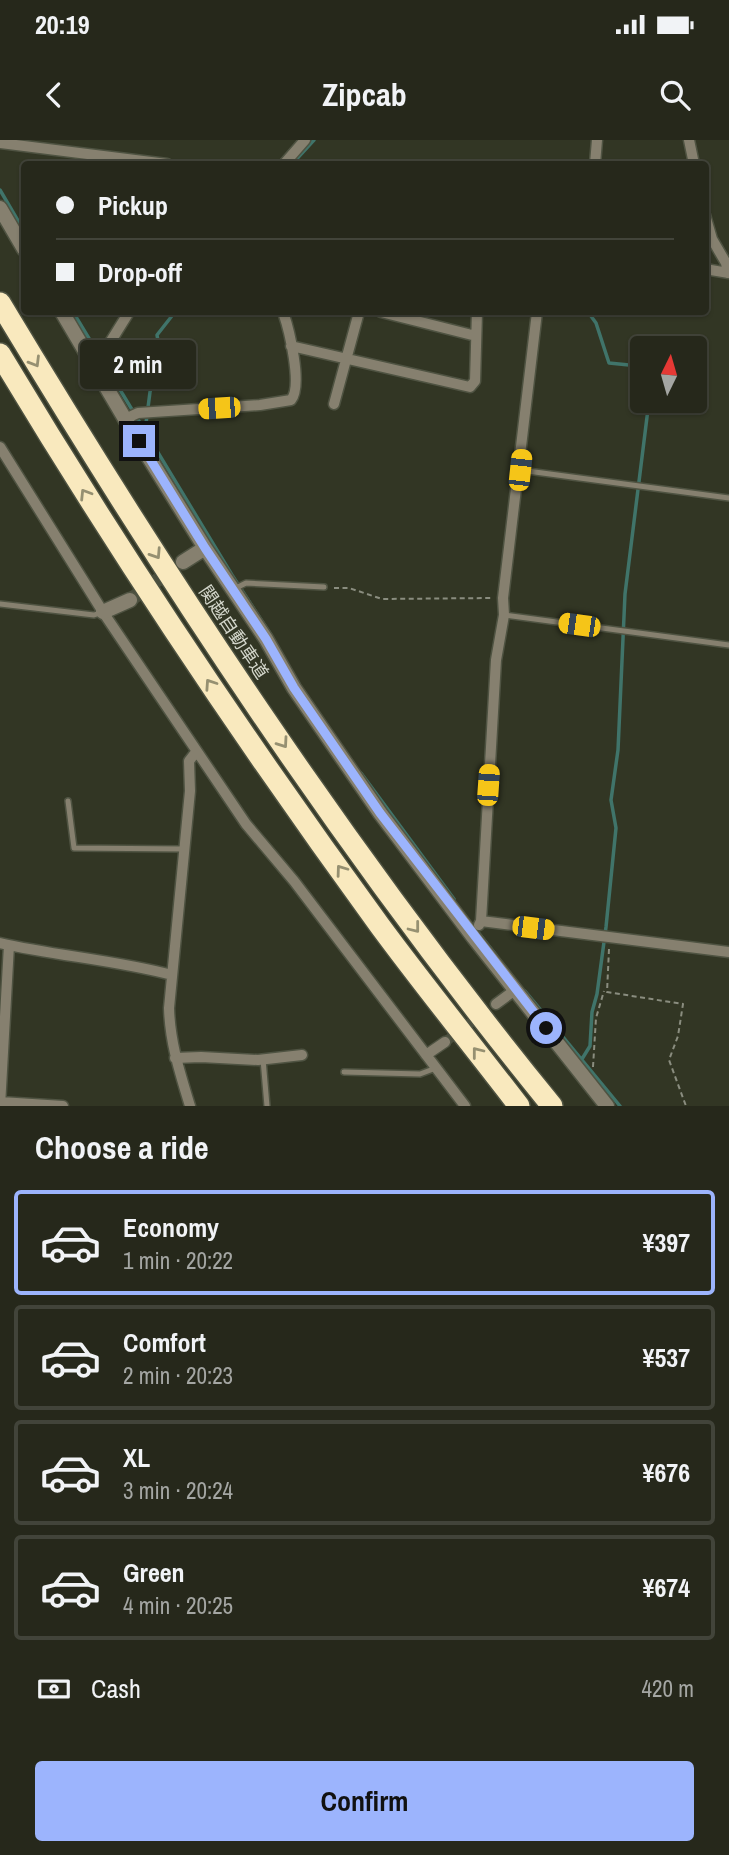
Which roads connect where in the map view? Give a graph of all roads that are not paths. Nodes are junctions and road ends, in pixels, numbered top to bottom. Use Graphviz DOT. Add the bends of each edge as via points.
graph roads {
  1 [pos="72,140"];
  2 [pos="305,140"];
  3 [pos="597,140"];
  4 [pos="689,140"];
  5 [pos="0,142"];
  6 [pos="70,153"];
  7 [pos="141,161"];
  8 [pos="287,161"];
  9 [pos="594,161"];
  10 [pos="693,161"];
  11 [pos="0,208"];
  12 [pos="709,229"];
  13 [pos="21,244"];
  14 [pos="709,270"];
  15 [pos="729,273"];
  16 [pos="0,303"];
  17 [pos="64,315"];
  18 [pos="127,315"];
  19 [pos="284,315"];
  20 [pos="358,315"];
  21 [pos="393,315"];
  22 [pos="477,315"];
  23 [pos="537,315"];
  24 [pos="476,336"];
  25 [pos="291,346"];
  26 [pos="0,354"];
  27 [pos="90,360"];
  28 [pos="346,360"];
  29 [pos="334,404"];
  30 [pos="125,419"];
  31 [pos="0,447"];
  32 [pos="520,470"];
  33 [pos="729,498"];
  34 [pos="205,548"];
  35 [pos="183,562"];
  36 [pos="324,587"];
  37 [pos="234,589"];
  38 [pos="130,600"];
  39 [pos="0,604"];
  40 [pos="103,612"];
  41 [pos="504,615"];
  42 [pos="729,645"];
  43 [pos="197,752"];
  44 [pos="68,802"];
  45 [pos="184,849"];
  46 [pos="481,922"];
  47 [pos="474,937"];
  48 [pos="5,944"];
  49 [pos="729,952"];
  50 [pos="173,975"];
  51 [pos="515,990"];
  52 [pos="496,1004"];
  53 [pos="445,1042"];
  54 [pos="302,1055"];
  55 [pos="426,1055"];
  56 [pos="175,1058"];
  57 [pos="263,1059"];
  58 [pos="436,1068"];
  59 [pos="344,1072"];
  60 [pos="1,1104"];
  61 [pos="63,1106"];
  62 [pos="190,1106"];
  63 [pos="267,1106"];
  64 [pos="465,1106"];
  65 [pos="519,1106"];
  66 [pos="552,1106"];
  67 [pos="607,1106"];
  1 -- 6 [label="street"];
  2 -- 8 [label="street"];
  3 -- 9 [label="street"];
  4 -- 10 [label="street"];
  5 -- 6 [label="street"];
  6 -- 7 [label="street"];
  11 -- 13 [label="street"];
  12 -- 15 [label="street"];
  14 -- 15 [label="street"];
  16 -- 66 [label="highway, 関越自動車道, one-way" via="174,584 278,736 406,917"];
  17 -- 27 [label="street"];
  18 -- 27 [label="street" via="106,349"];
  19 -- 25 [label="street"];
  20 -- 28 [label="street"];
  21 -- 24 [label="street"];
  22 -- 24 [label="street"];
  23 -- 32 [label="street"];
  24 -- 28 [label="street" via="475,381 470,387"];
  25 -- 28 [label="street"];
  25 -- 30 [label="street" via="296,391 291,400"];
  65 -- 26 [label="highway, one-way" via="382,928 253,748 159,610"];
  27 -- 30 [label="street"];
  28 -- 29 [label="street"];
  30 -- 34 [label="street"];
  31 -- 40 [label="street"];
  32 -- 33 [label="lane"];
  32 -- 41 [label="street"];
  34 -- 35 [label="street"];
  34 -- 37 [label="street"];
  36 -- 37 [label="lane" via="246,583"];
  37 -- 47 [label="street" via="294,688 380,813"];
  38 -- 40 [label="street"];
  39 -- 40 [label="lane" via="94,615"];
  40 -- 43 [label="street"];
  41 -- 42 [label="lane"];
  41 -- 46 [label="street" via="496,660"];
  43 -- 45 [label="street" via="189,761"];
  43 -- 55 [label="street" via="247,824"];
  44 -- 45 [label="lane" via="74,848"];
  45 -- 50 [label="street"];
  46 -- 47 [label="street"];
  46 -- 49 [label="street"];
  47 -- 51 [label="street"];
  48 -- 50 [label="street"];
  48 -- 60 [label="street"];
  50 -- 56 [label="street" via="169,1008"];
  51 -- 52 [label="street"];
  51 -- 67 [label="street"];
  53 -- 55 [label="street"];
  54 -- 57 [label="street"];
  55 -- 58 [label="street"];
  56 -- 57 [label="street"];
  56 -- 62 [label="street"];
  57 -- 63 [label="lane"];
  58 -- 59 [label="lane" via="420,1074"];
  58 -- 64 [label="street"];
  60 -- 61 [label="street"];
}
